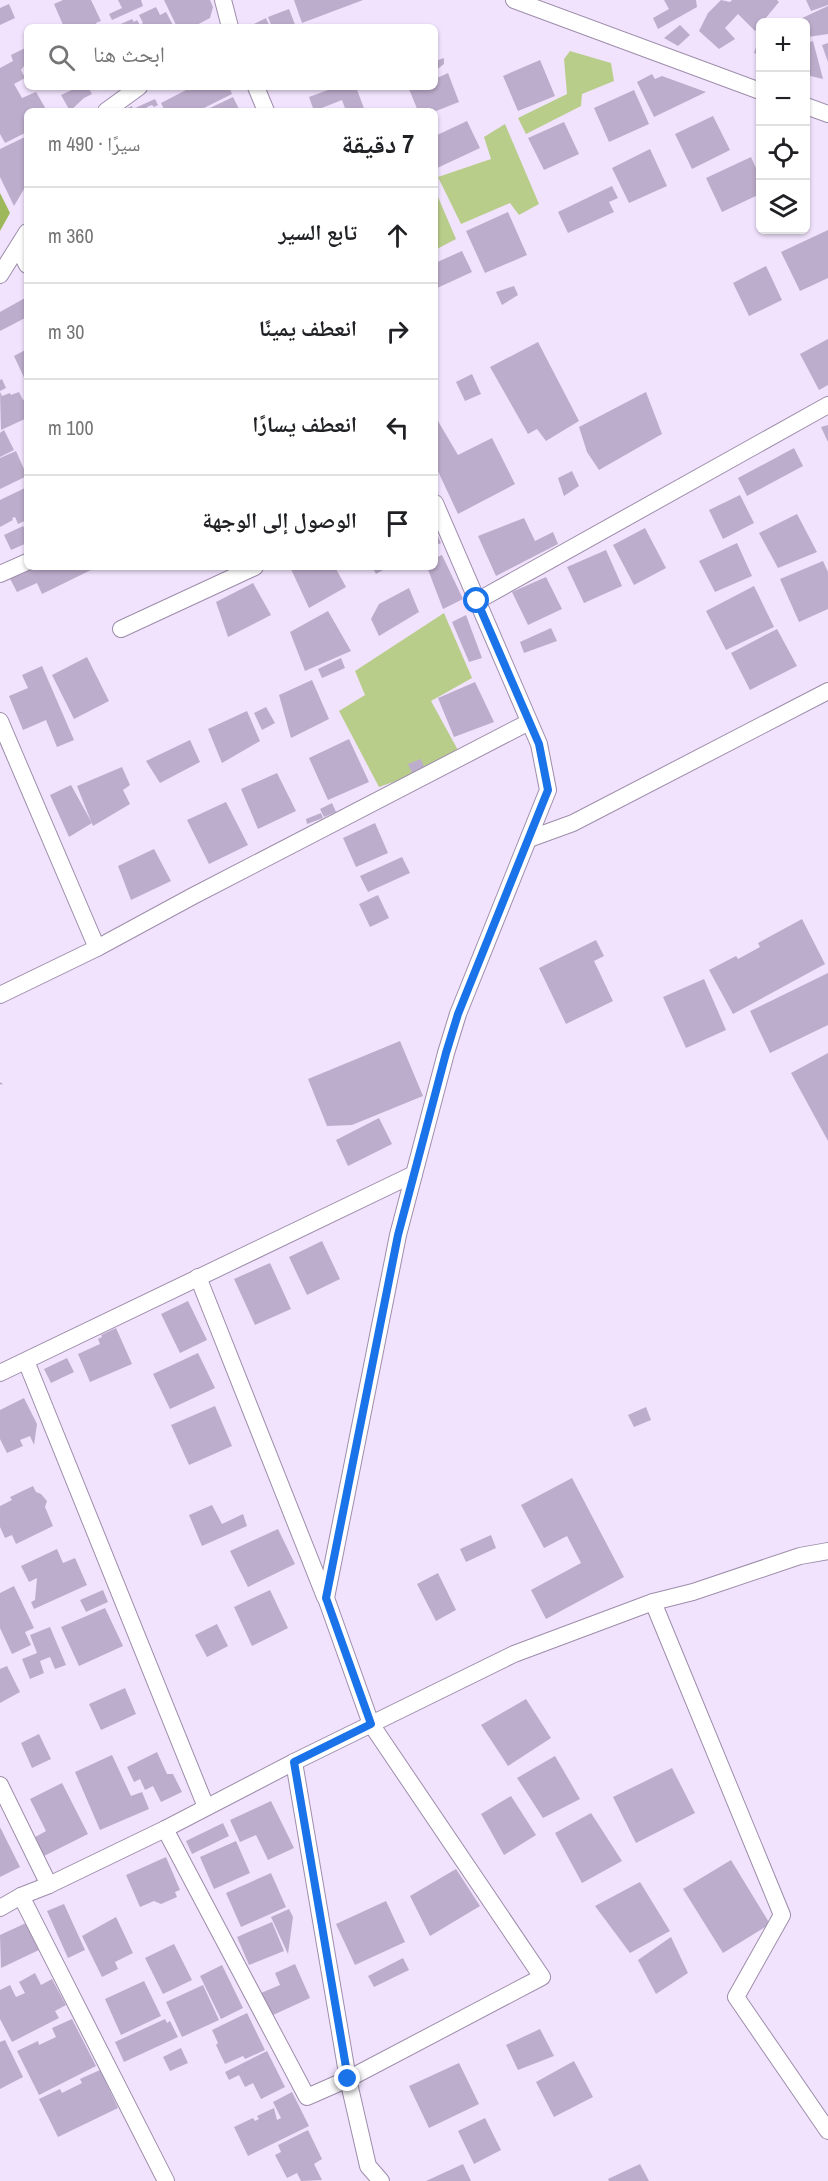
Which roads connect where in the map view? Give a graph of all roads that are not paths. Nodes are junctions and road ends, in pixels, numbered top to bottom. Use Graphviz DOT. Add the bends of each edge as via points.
graph roads {
  1 [pos="223,0"];
  2 [pos="514,0"];
  3 [pos="226,24"];
  4 [pos="135,90"];
  5 [pos="257,90"];
  6 [pos="756,90"];
  7 [pos="810,107"];
  8 [pos="110,108"];
  9 [pos="265,108"];
  10 [pos="828,114"];
  11 [pos="24,237"];
  12 [pos="18,247"];
  13 [pos="24,259"];
  14 [pos="0,275"];
  15 [pos="828,405"];
  16 [pos="438,510"];
  17 [pos="24,563"];
  18 [pos="249,570"];
  19 [pos="0,574"];
  20 [pos="477,601"];
  21 [pos="121,629"];
  22 [pos="828,691"];
  23 [pos="0,721"];
  24 [pos="529,722"];
  25 [pos="529,838"];
  26 [pos="97,948"];
  27 [pos="0,995"];
  28 [pos="414,1174"];
  29 [pos="198,1277"];
  30 [pos="26,1361"];
  31 [pos="0,1373"];
  32 [pos="828,1551"];
  33 [pos="326,1598"];
  34 [pos="653,1602"];
  35 [pos="371,1724"];
  36 [pos="294,1762"];
  37 [pos="0,1785"];
  38 [pos="206,1807"];
  39 [pos="165,1829"];
  40 [pos="49,1885"];
  41 [pos="21,1896"];
  42 [pos="0,1908"];
  43 [pos="348,2079"];
  44 [pos="828,2131"];
  45 [pos="166,2181"];
  46 [pos="381,2181"];
  1 -- 3 [label="street"];
  2 -- 6 [label="street"];
  4 -- 8 [label="street"];
  5 -- 9 [label="street"];
  7 -- 10 [label="street"];
  11 -- 12 [label="street"];
  12 -- 13 [label="street"];
  12 -- 14 [label="street"];
  15 -- 20 [label="street"];
  16 -- 20 [label="street"];
  17 -- 19 [label="street"];
  18 -- 21 [label="street"];
  20 -- 24 [label="street"];
  22 -- 25 [label="street" via="573,823"];
  23 -- 26 [label="street"];
  24 -- 25 [label="street" via="539,744 548,790"];
  24 -- 26 [label="street"];
  25 -- 28 [label="street" via="458,1014"];
  26 -- 27 [label="street"];
  28 -- 29 [label="street"];
  28 -- 33 [label="street" via="398,1235"];
  29 -- 30 [label="street"];
  29 -- 33 [label="street"];
  30 -- 31 [label="street"];
  30 -- 38 [label="street"];
  32 -- 34 [label="street" via="800,1556"];
  33 -- 35 [label="street"];
  34 -- 35 [label="street" via="514,1654"];
  34 -- 44 [label="street" via="782,1915 736,1997"];
  35 -- 36 [label="street"];
  35 -- 43 [label="street" via="542,1977"];
  36 -- 38 [label="street"];
  36 -- 43 [label="street"];
  37 -- 40 [label="street"];
  38 -- 39 [label="street"];
  39 -- 40 [label="street"];
  39 -- 43 [label="street" via="307,2097"];
  40 -- 41 [label="street"];
  41 -- 42 [label="street"];
  41 -- 45 [label="street"];
  43 -- 46 [label="street" via="368,2166"];
}
